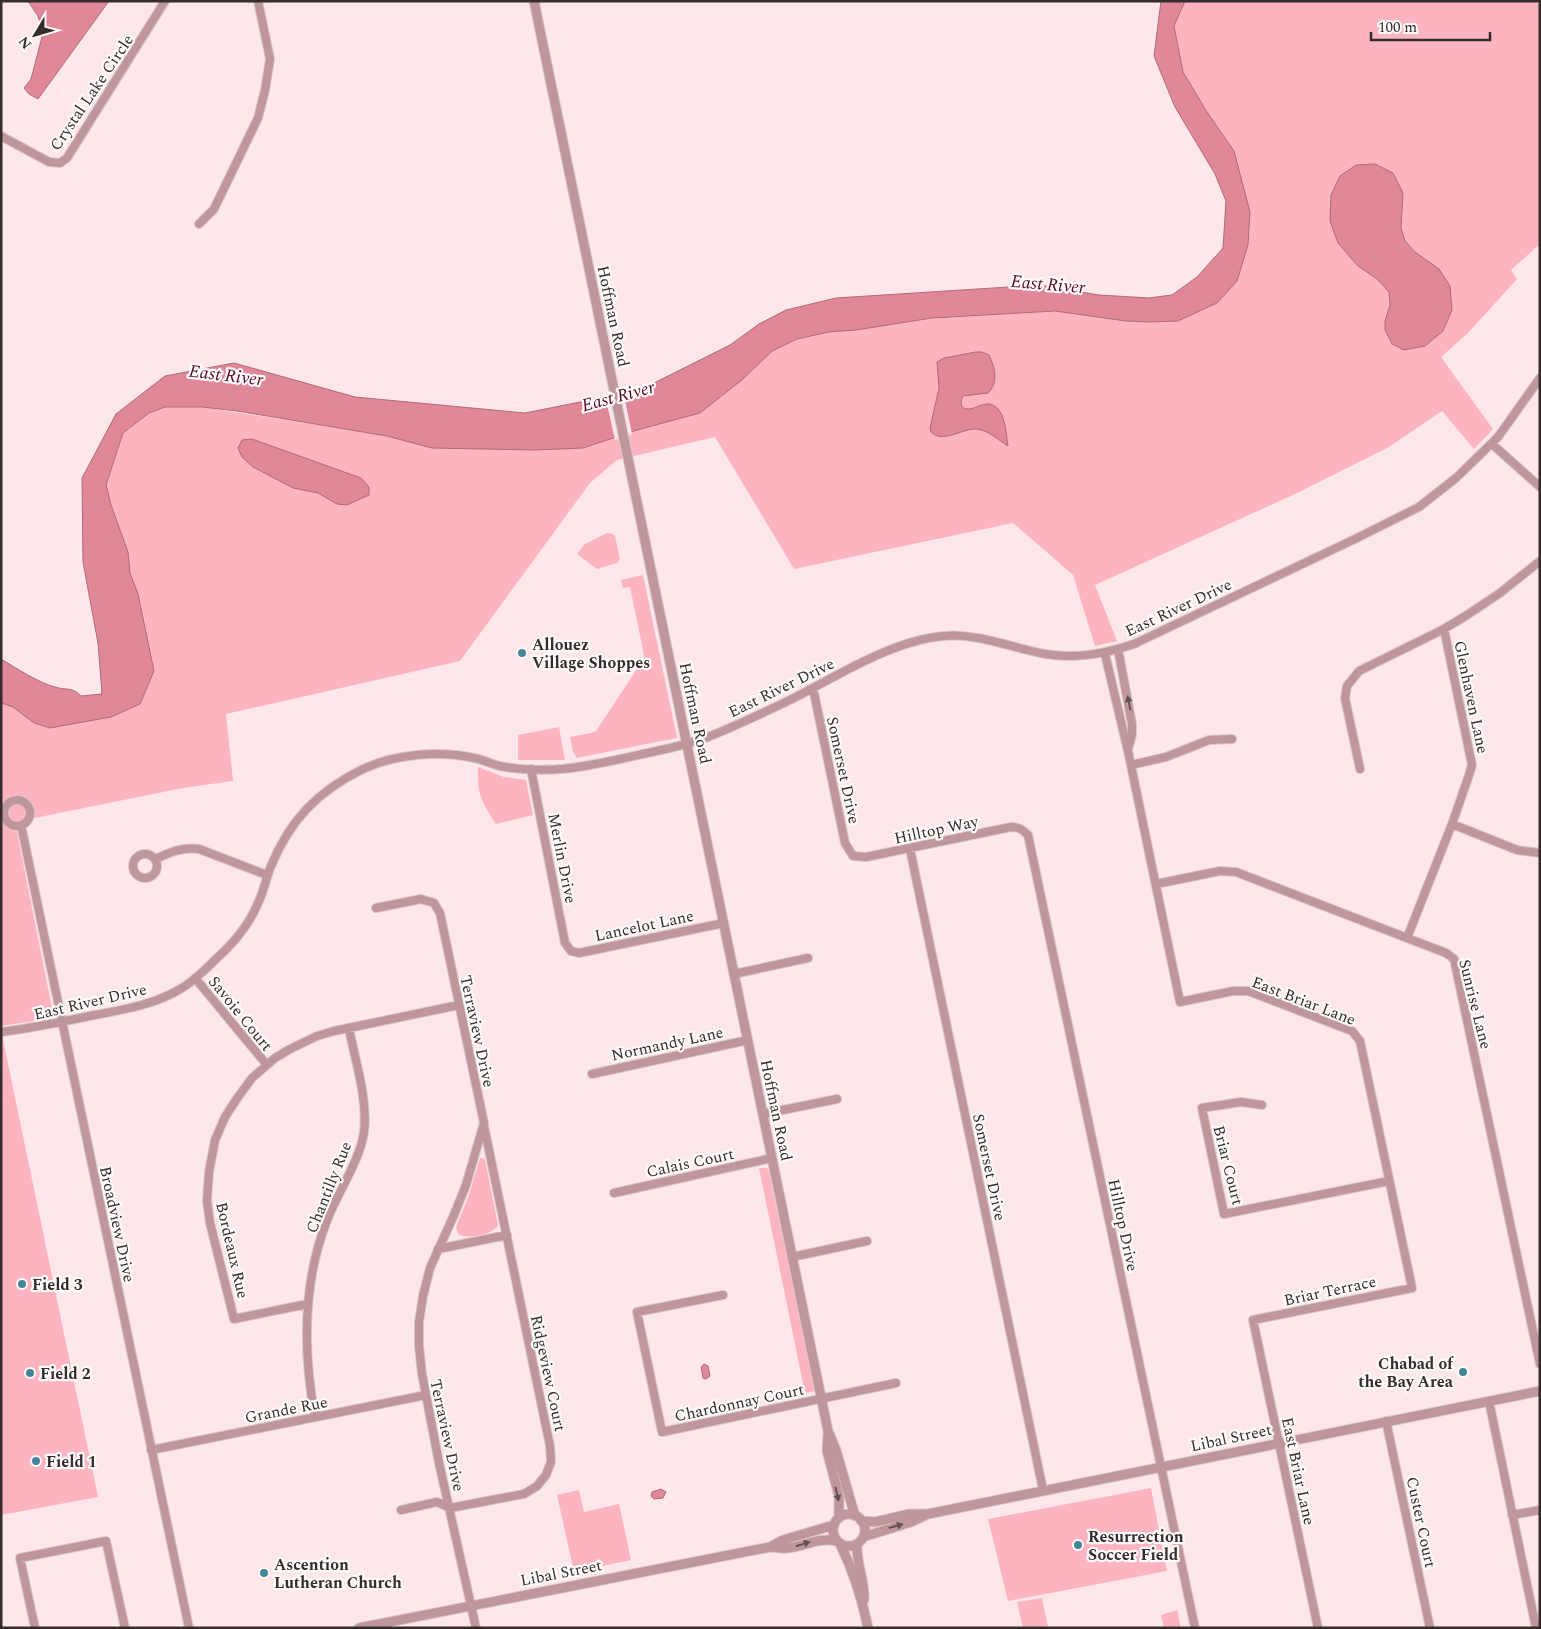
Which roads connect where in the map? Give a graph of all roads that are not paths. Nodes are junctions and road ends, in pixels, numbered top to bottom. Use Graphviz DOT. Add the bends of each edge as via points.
graph roads {
  1 [pos="258,1"];
  2 [pos="534,1"];
  3 [pos="166,3"];
  4 [pos="1,136"];
  5 [pos="199,224"];
  6 [pos="1540,378"];
  7 [pos="1492,444"];
  8 [pos="1540,487"];
  9 [pos="1540,561"];
  10 [pos="1444,629"];
  11 [pos="1118,649"];
  12 [pos="1105,654"];
  13 [pos="813,688"];
  14 [pos="1232,740"];
  15 [pos="687,744"];
  16 [pos="1128,751"];
  17 [pos="1131,764"];
  18 [pos="531,769"];
  19 [pos="1360,769"];
  20 [pos="1452,824"];
  21 [pos="21,825"];
  22 [pos="1023,830"];
  23 [pos="910,849"];
  24 [pos="1540,853"];
  25 [pos="853,856"];
  26 [pos="156,859"];
  27 [pos="268,875"];
  28 [pos="1156,884"];
  29 [pos="376,908"];
  30 [pos="724,923"];
  31 [pos="1407,938"];
  32 [pos="571,951"];
  33 [pos="808,958"];
  34 [pos="734,974"];
  35 [pos="195,978"];
  36 [pos="459,1005"];
  37 [pos="61,1022"];
  38 [pos="349,1028"];
  39 [pos="1,1032"];
  40 [pos="748,1040"];
  41 [pos="267,1065"];
  42 [pos="592,1074"];
  43 [pos="837,1099"];
  44 [pos="1262,1105"];
  45 [pos="763,1114"];
  46 [pos="484,1123"];
  47 [pos="772,1158"];
  48 [pos="1389,1181"];
  49 [pos="614,1193"];
  50 [pos="507,1235"];
  51 [pos="867,1241"];
  52 [pos="438,1249"];
  53 [pos="792,1257"];
  54 [pos="1412,1288"];
  55 [pos="723,1294"];
  56 [pos="307,1304"];
  57 [pos="1253,1320"];
  58 [pos="1540,1364"];
  59 [pos="896,1383"];
  60 [pos="1540,1391"];
  61 [pos="426,1395"];
  62 [pos="822,1399"];
  63 [pos="1489,1401"];
  64 [pos="315,1417"];
  65 [pos="1386,1421"];
  66 [pos="828,1431"];
  67 [pos="1279,1442"];
  68 [pos="151,1450"];
  69 [pos="1160,1467"];
  70 [pos="1043,1490"];
  71 [pos="450,1508"];
  72 [pos="401,1510"];
  73 [pos="1540,1510"];
  74 [pos="928,1514"];
  75 [pos="1512,1516"];
  76 [pos="858,1518"];
  77 [pos="836,1521"];
  78 [pos="860,1540"];
  79 [pos="839,1543"];
  80 [pos="770,1547"];
  81 [pos="863,1604"];
  82 [pos="471,1605"];
  83 [pos="35,1628"];
  84 [pos="125,1628"];
  85 [pos="189,1628"];
  86 [pos="358,1628"];
  87 [pos="476,1628"];
  88 [pos="868,1628"];
  89 [pos="1194,1628"];
  90 [pos="1318,1628"];
  91 [pos="1430,1628"];
  92 [pos="1536,1628"];
  1 -- 5 [label="street" via="270,60 261,107 214,209"];
  2 -- 15 [label="street, Hoffman Road"];
  3 -- 4 [label="street, Crystal Lake Circle" via="67,158 60,163 49,162"];
  6 -- 7 [label="street, East River Drive"];
  7 -- 8 [label="street"];
  7 -- 11 [label="street, East River Drive" via="1419,507"];
  9 -- 10 [label="street, Glenhaven Lane" via="1500,593"];
  10 -- 19 [label="street" via="1365,666 1347,686 1345,698"];
  10 -- 20 [label="street, Glenhaven Lane" via="1471,759 1470,776"];
  11 -- 12 [label="street, East River Drive"];
  16 -- 11 [label="street, East Briar Lane, one-way" via="1132,724"];
  12 -- 13 [label="street, East River Drive" via="1057,655 979,638 946,635 917,640 888,651"];
  12 -- 16 [label="street, East Briar Lane"];
  13 -- 15 [label="street, East River Drive"];
  13 -- 25 [label="street, Somerset Drive" via="845,843"];
  14 -- 17 [label="street" via="1209,740 1166,757"];
  15 -- 18 [label="street, East River Drive" via="594,765"];
  15 -- 30 [label="street, Hoffman Road"];
  16 -- 17 [label="street, East Briar Lane"];
  17 -- 28 [label="street, East Briar Lane"];
  18 -- 27 [label="street, East River Drive" via="502,767 451,754 387,759 337,784 298,817 286,834"];
  18 -- 32 [label="street, Merlin Drive" via="566,942"];
  20 -- 24 [label="street" via="1517,850"];
  20 -- 31 [label="street, Glenhaven Lane"];
  21 -- 37 [label="street, Broadview Drive"];
  22 -- 23 [label="street, Hilltop Way" via="1011,828"];
  22 -- 69 [label="street, Hilltop Drive" via="1028,835 1032,851"];
  23 -- 25 [label="street, Hilltop Way" via="866,857"];
  23 -- 70 [label="street, Somerset Drive"];
  26 -- 27 [label="street" via="178,850 199,849"];
  27 -- 35 [label="street, East River Drive" via="245,927 229,947"];
  28 -- 31 [label="street, Sunrise Lane" via="1220,871 1236,872"];
  28 -- 48 [label="street, East Briar Lane" via="1180,1002 1248,991 1352,1031 1359,1038"];
  29 -- 36 [label="street, Terraview Drive" via="421,899 434,903 440,913"];
  30 -- 32 [label="street, Lancelot Lane" via="579,953"];
  30 -- 34 [label="street, Hoffman Road"];
  31 -- 58 [label="street, Sunrise Lane" via="1446,953 1455,962"];
  33 -- 34 [label="street"];
  34 -- 40 [label="street, Hoffman Road"];
  35 -- 37 [label="street, East River Drive" via="181,989 150,1003"];
  35 -- 41 [label="street, Savoie Court"];
  36 -- 38 [label="street, Bordeaux Rue"];
  36 -- 46 [label="street, Terraview Drive"];
  37 -- 39 [label="street, East River Drive"];
  37 -- 68 [label="street, Broadview Drive"];
  38 -- 41 [label="street, Bordeaux Rue" via="316,1036 282,1053"];
  38 -- 56 [label="street, Chantilly Rue" via="365,1110 364,1134 326,1223 316,1253"];
  40 -- 42 [label="street, Normandy Lane"];
  40 -- 45 [label="street, Hoffman Road"];
  41 -- 56 [label="street, Bordeaux Rue" via="252,1078 236,1100 215,1140 208,1182 210,1224 234,1318"];
  43 -- 45 [label="street"];
  44 -- 48 [label="street, Briar Court" via="1240,1102 1202,1108 1224,1214"];
  45 -- 47 [label="street, Hoffman Road"];
  46 -- 50 [label="street, Ridgeview Court"];
  46 -- 52 [label="street, Terraview Drive" via="466,1185"];
  47 -- 49 [label="street, Calais Court"];
  47 -- 53 [label="street, Hoffman Road"];
  48 -- 54 [label="street, East Briar Lane"];
  50 -- 52 [label="street"];
  50 -- 71 [label="street, Ridgeview Court" via="551,1462 537,1486 524,1494"];
  51 -- 53 [label="street"];
  52 -- 61 [label="street, Terraview Drive" via="430,1268 419,1322"];
  53 -- 62 [label="street, Hoffman Road"];
  54 -- 57 [label="street, Briar Terrace"];
  55 -- 62 [label="street, Chardonnay Court" via="637,1312 662,1432"];
  56 -- 64 [label="street, Chantilly Rue" via="308,1383"];
  57 -- 67 [label="street, East Briar Lane"];
  59 -- 62 [label="street"];
  60 -- 63 [label="street, Libal Street"];
  61 -- 64 [label="street, Grande Rue"];
  61 -- 71 [label="street, Terraview Drive"];
  62 -- 66 [label="street, Hoffman Road"];
  63 -- 65 [label="street, Libal Street"];
  63 -- 75 [label="street"];
  64 -- 68 [label="street, Grande Rue"];
  65 -- 67 [label="street, Libal Street"];
  65 -- 91 [label="street, Custer Court"];
  66 -- 76 [label="street, Hoffman Road"];
  66 -- 77 [label="street, Hoffman Road, one-way" via="827,1451 839,1496"];
  67 -- 69 [label="street, Libal Street"];
  67 -- 90 [label="street, East Briar Lane"];
  68 -- 85 [label="street, Broadview Drive"];
  69 -- 70 [label="street, Libal Street"];
  69 -- 89 [label="street, Hilltop Drive"];
  70 -- 74 [label="street, Libal Street"];
  71 -- 72 [label="street, Ridgeview Court" via="437,1502"];
  71 -- 82 [label="street, Terraview Drive"];
  73 -- 75 [label="street"];
  74 -- 76 [label="street, Libal Street" via="909,1514 875,1522"];
  78 -- 74 [label="street, Libal Street, one-way"];
  75 -- 92 [label="street"];
  76 -- 77 [label="street" via="846,1515"];
  76 -- 78 [label="street" via="864,1528"];
  77 -- 79 [label="street" via="833,1533"];
  77 -- 80 [label="street, Libal Street"];
  78 -- 79 [label="street" via="849,1546"];
  78 -- 81 [label="street" via="857,1558 864,1586"];
  80 -- 79 [label="street, Libal Street, one-way" via="786,1548 815,1540"];
  79 -- 81 [label="street" via="848,1559"];
  80 -- 82 [label="street, Libal Street"];
  81 -- 88 [label="street"];
  82 -- 86 [label="street, Libal Street"];
  82 -- 87 [label="street, Terraview Drive"];
  83 -- 84 [label="street" via="20,1558 106,1541"];
}
